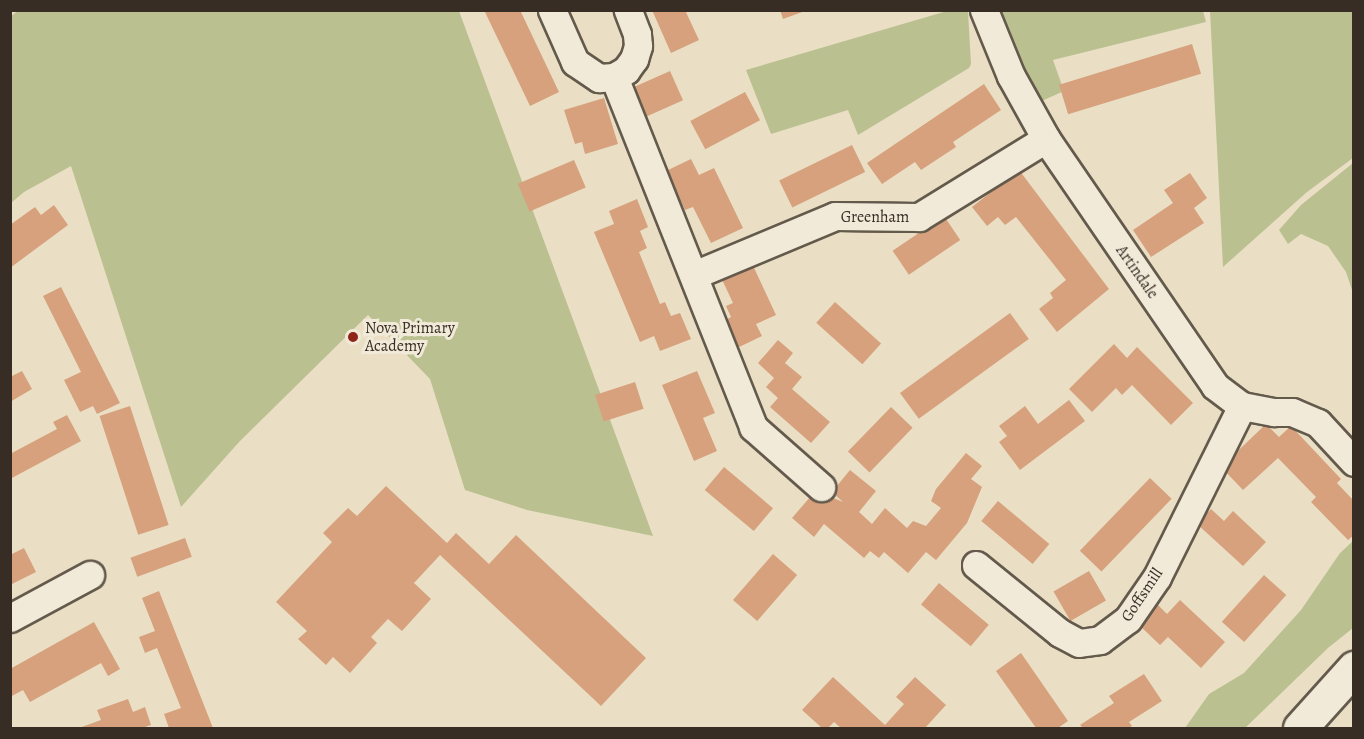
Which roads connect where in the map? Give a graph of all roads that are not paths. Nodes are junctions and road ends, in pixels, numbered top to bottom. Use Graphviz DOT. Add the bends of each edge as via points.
graph roads {
  1 [pos="552,10"];
  2 [pos="628,10"];
  3 [pos="984,10"];
  4 [pos="614,77"];
  5 [pos="1046,139"];
  6 [pos="694,275"];
  7 [pos="1242,406"];
  8 [pos="1353,462"];
  9 [pos="821,487"];
  10 [pos="976,566"];
  11 [pos="90,575"];
  12 [pos="10,618"];
  13 [pos="1353,668"];
  14 [pos="1300,729"];
  1 -- 4 [label="street" via="575,62 599,78"];
  2 -- 4 [label="street" via="638,46 626,70"];
  3 -- 5 [label="street, Artindale" via="1011,76"];
  4 -- 6 [label="street"];
  5 -- 6 [label="street, Greenham" via="919,217 835,216"];
  5 -- 7 [label="street, Artindale" via="1215,386"];
  6 -- 9 [label="street" via="753,427"];
  7 -- 8 [label="street, Artindale" via="1292,412 1318,423"];
  7 -- 10 [label="street, Goffsmill" via="1156,577 1128,619 1100,640 1079,643 1060,633"];
  11 -- 12 [label="street"];
  13 -- 14 [label="street"];
}
